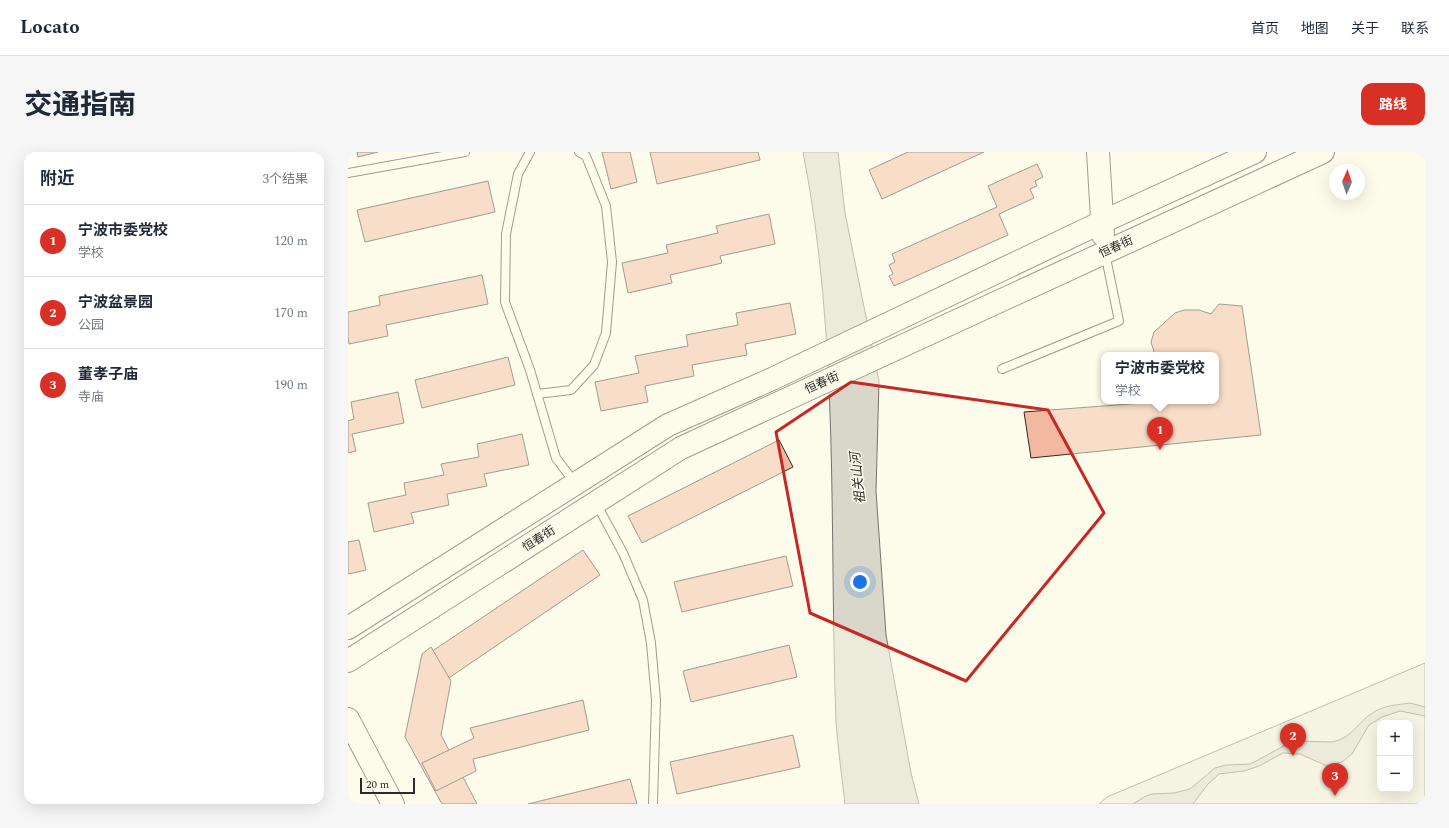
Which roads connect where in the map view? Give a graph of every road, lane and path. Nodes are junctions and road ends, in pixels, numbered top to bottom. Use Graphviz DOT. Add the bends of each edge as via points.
graph roads {
  1 [pos="466,152"];
  2 [pos="530,152"];
  3 [pos="580,152"];
  4 [pos="1098,152"];
  5 [pos="1255,152"];
  6 [pos="1323,152"];
  7 [pos="348,173"];
  8 [pos="1102,222"];
  9 [pos="1104,252"];
  10 [pos="1002,369"];
  11 [pos="537,394"];
  12 [pos="576,484"];
  13 [pos="596,503"];
  14 [pos="348,628"];
  15 [pos="348,661"];
  16 [pos="348,719"];
  17 [pos="393,804"];
  18 [pos="653,804"];
  1 -- 7 [label="lane"];
  2 -- 11 [label="lane" via="518,174 506,234 505,302"];
  3 -- 11 [label="lane" via="586,156 606,206 612,262 606,333 594,365 571,390"];
  4 -- 8 [label="main road"];
  5 -- 8 [label="main road, 恒春街"];
  6 -- 9 [label="main road, 恒春街"];
  8 -- 9 [label="main road"];
  8 -- 12 [label="main road, 恒春街" via="772,379 668,425"];
  9 -- 10 [label="lane" via="1119,321"];
  9 -- 13 [label="main road, 恒春街" via="681,448"];
  11 -- 12 [label="lane" via="556,458"];
  12 -- 14 [label="main road, 恒春街"];
  13 -- 15 [label="main road, 恒春街"];
  13 -- 18 [label="lane" via="623,553 643,600 649,629 656,700"];
  16 -- 17 [label="main road"];
}
